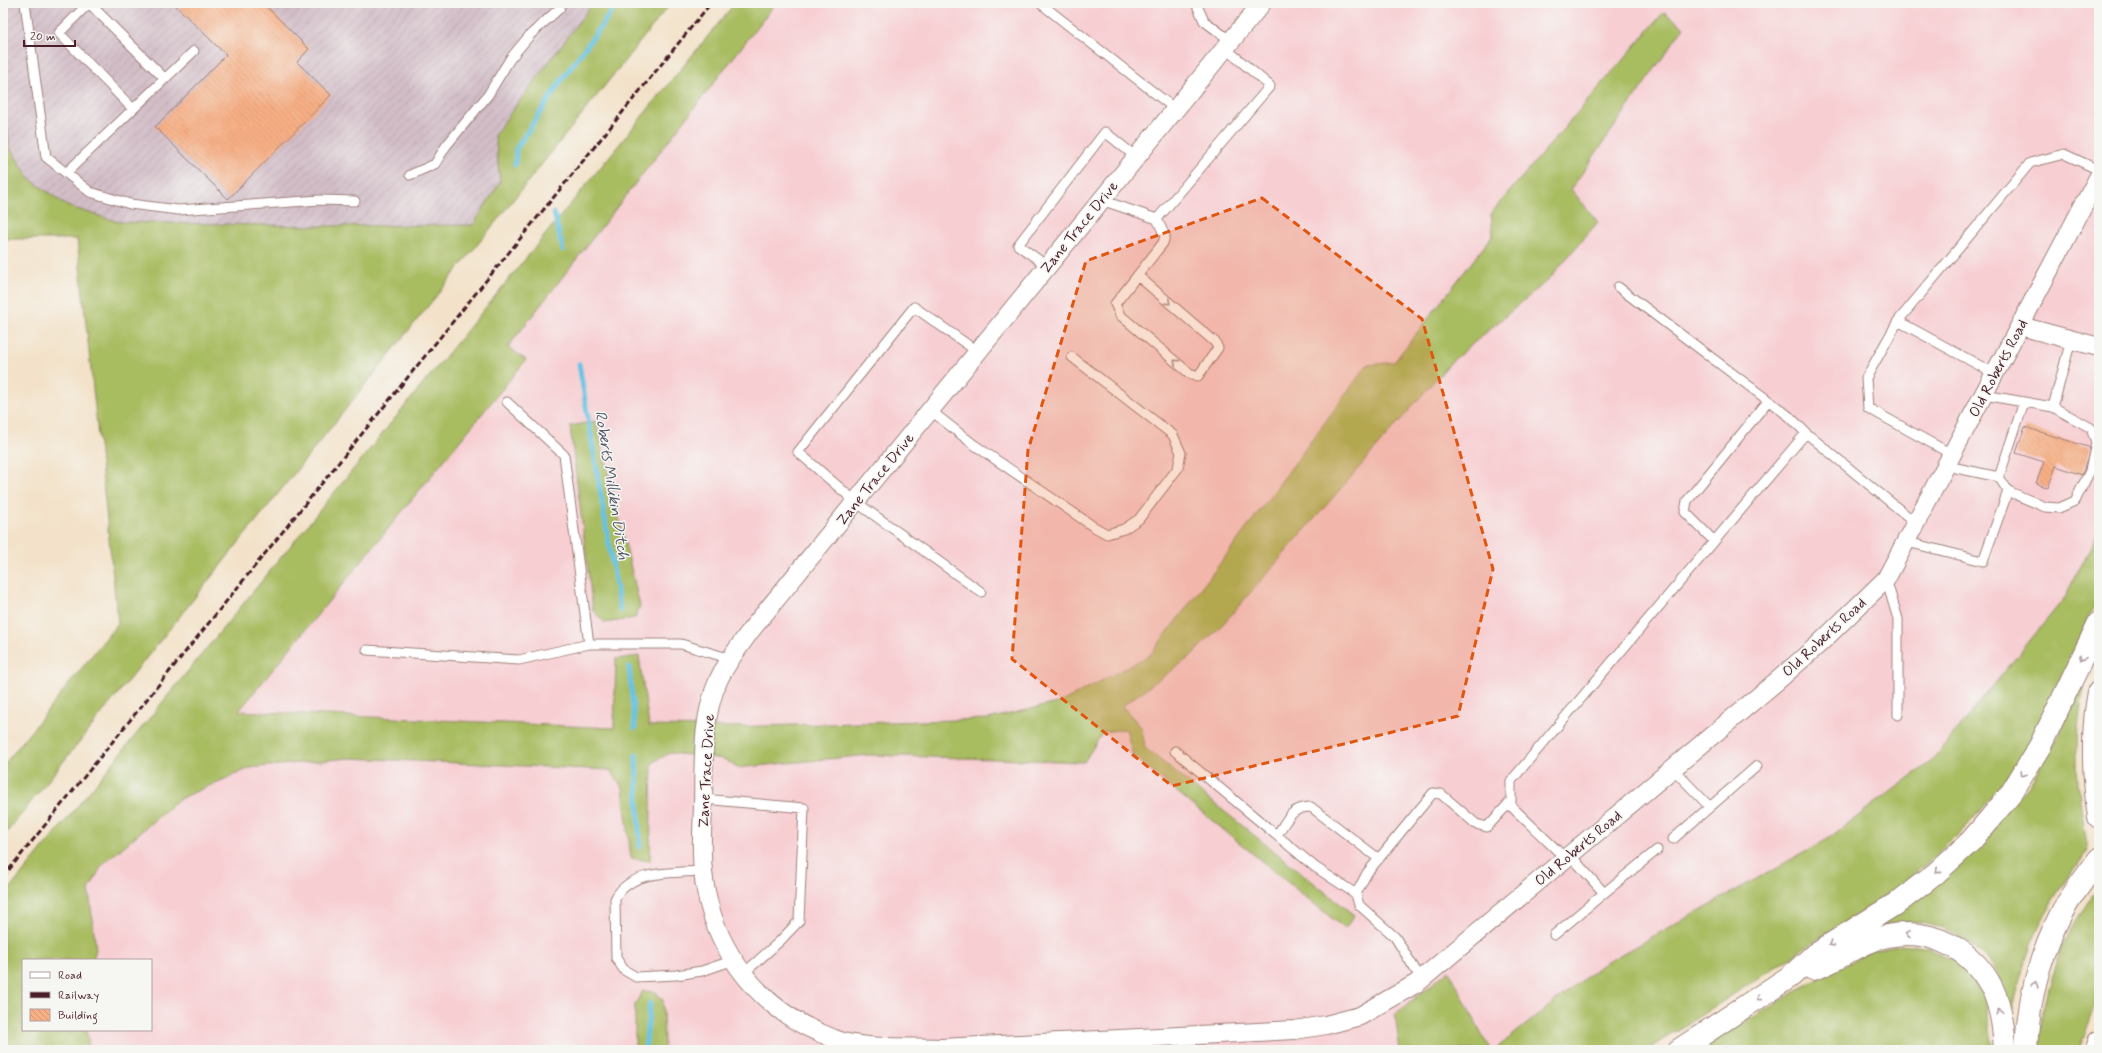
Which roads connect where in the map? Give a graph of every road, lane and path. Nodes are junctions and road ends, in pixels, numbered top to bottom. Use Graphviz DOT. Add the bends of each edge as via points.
graph roads {
  1 [pos="25,3"];
  2 [pos="560,3"];
  3 [pos="1040,3"];
  4 [pos="1196,3"];
  5 [pos="1262,3"];
  6 [pos="1228,44"];
  7 [pos="194,51"];
  8 [pos="165,79"];
  9 [pos="133,109"];
  10 [pos="1175,109"];
  11 [pos="1136,157"];
  12 [pos="2099,170"];
  13 [pos="66,173"];
  14 [pos="410,175"];
  15 [pos="2099,176"];
  16 [pos="1101,200"];
  17 [pos="355,201"];
  18 [pos="1157,219"];
  19 [pos="1048,266"];
  20 [pos="1138,276"];
  21 [pos="1618,288"];
  22 [pos="1898,321"];
  23 [pos="2020,326"];
  24 [pos="2071,340"];
  25 [pos="2099,347"];
  26 [pos="978,352"];
  27 [pos="1072,357"];
  28 [pos="1995,374"];
  29 [pos="1984,395"];
  30 [pos="1768,401"];
  31 [pos="507,402"];
  32 [pos="2024,402"];
  33 [pos="2053,407"];
  34 [pos="930,410"];
  35 [pos="1806,433"];
  36 [pos="1950,460"];
  37 [pos="1999,477"];
  38 [pos="2008,492"];
  39 [pos="856,502"];
  40 [pos="1917,524"];
  41 [pos="1714,541"];
  42 [pos="1907,542"];
  43 [pos="1886,579"];
  44 [pos="981,592"];
  45 [pos="2099,623"];
  46 [pos="589,644"];
  47 [pos="367,650"];
  48 [pos="731,659"];
  49 [pos="2099,692"];
  50 [pos="1898,715"];
  51 [pos="1175,751"];
  52 [pos="1757,766"];
  53 [pos="1672,768"];
  54 [pos="703,799"];
  55 [pos="1511,801"];
  56 [pos="1710,807"];
  57 [pos="2099,817"];
  58 [pos="1276,835"];
  59 [pos="1673,839"];
  60 [pos="1657,850"];
  61 [pos="1567,856"];
  62 [pos="1379,859"];
  63 [pos="2099,859"];
  64 [pos="703,871"];
  65 [pos="1604,893"];
  66 [pos="1356,894"];
  67 [pos="1554,935"];
  68 [pos="738,967"];
  69 [pos="1791,976"];
  70 [pos="1421,979"];
  71 [pos="781,1011"];
  72 [pos="2099,1042"];
  73 [pos="945,1049"];
  74 [pos="1679,1050"];
  75 [pos="2005,1050"];
  76 [pos="2026,1050"];
  77 [pos="2096,1050"];
  1 -- 13 [label="lane" via="46,157"];
  2 -- 14 [label="lane" via="560,8 530,35 510,59 488,95 446,146 435,164"];
  3 -- 10 [label="lane"];
  4 -- 6 [label="lane" via="1204,21"];
  5 -- 6 [label="street, Zane Trace Drive"];
  6 -- 10 [label="street, Zane Trace Drive"];
  6 -- 18 [label="lane" via="1270,86"];
  7 -- 8 [label="lane"];
  8 -- 9 [label="lane"];
  8 -- 9 [label="lane" via="88,3 59,33"];
  9 -- 13 [label="lane"];
  10 -- 11 [label="street, Zane Trace Drive"];
  11 -- 16 [label="street, Zane Trace Drive"];
  11 -- 19 [label="lane" via="1105,132 1018,245"];
  12 -- 22 [label="lane" via="2064,154 2030,163"];
  13 -- 17 [label="lane" via="90,192 130,204 178,210 320,200"];
  15 -- 23 [label="street, Old Roberts Road"];
  16 -- 18 [label="lane"];
  16 -- 19 [label="street, Zane Trace Drive"];
  18 -- 20 [label="lane" via="1165,236 1163,243"];
  19 -- 26 [label="street, Zane Trace Drive"];
  20 -- 20 [label="lane, one-way" via="1216,342 1218,348 1198,376 1189,374 1120,315 1115,304"];
  21 -- 30 [label="lane"];
  22 -- 28 [label="lane"];
  22 -- 36 [label="lane" via="1866,378 1868,408"];
  23 -- 24 [label="street"];
  23 -- 28 [label="street, Old Roberts Road"];
  24 -- 25 [label="street"];
  24 -- 33 [label="lane"];
  26 -- 34 [label="street, Zane Trace Drive"];
  26 -- 39 [label="lane" via="914,307 798,452"];
  27 -- 34 [label="lane" via="1173,436 1181,453 1178,468 1155,500 1139,519 1124,529 1107,534 1094,527 973,444"];
  28 -- 29 [label="street, Old Roberts Road"];
  29 -- 32 [label="lane"];
  29 -- 36 [label="street, Old Roberts Road"];
  30 -- 35 [label="lane"];
  30 -- 41 [label="lane" via="1687,501 1685,512"];
  31 -- 46 [label="lane" via="564,455"];
  32 -- 33 [label="lane"];
  32 -- 37 [label="lane"];
  33 -- 38 [label="lane" via="2091,428 2096,443 2090,471 2075,501 2059,508 2045,507"];
  34 -- 39 [label="street, Zane Trace Drive"];
  35 -- 40 [label="lane"];
  35 -- 41 [label="lane"];
  36 -- 37 [label="lane"];
  36 -- 40 [label="street, Old Roberts Road"];
  37 -- 38 [label="lane"];
  38 -- 42 [label="lane" via="1983,561"];
  39 -- 44 [label="lane"];
  39 -- 48 [label="street, Zane Trace Drive" via="751,630"];
  40 -- 42 [label="street, Old Roberts Road"];
  41 -- 55 [label="lane" via="1510,781"];
  42 -- 43 [label="street, Old Roberts Road"];
  43 -- 50 [label="lane" via="1898,618"];
  43 -- 53 [label="street, Old Roberts Road" via="1819,644"];
  45 -- 69 [label="main road, one-way" via="2040,746 2010,795 1971,841 1918,888 1815,954"];
  46 -- 47 [label="lane" via="519,660"];
  46 -- 48 [label="lane" via="681,644"];
  48 -- 54 [label="street, Zane Trace Drive" via="718,681 706,724"];
  49 -- 57 [label="main road" via="2093,745"];
  51 -- 58 [label="lane"];
  52 -- 56 [label="lane"];
  53 -- 56 [label="lane"];
  53 -- 61 [label="street, Old Roberts Road"];
  54 -- 64 [label="street, Zane Trace Drive"];
  54 -- 68 [label="lane" via="804,808 799,921 780,941"];
  55 -- 61 [label="lane" via="1511,806"];
  55 -- 62 [label="lane" via="1487,827 1476,824 1441,794 1434,793"];
  56 -- 59 [label="lane"];
  58 -- 62 [label="lane" via="1292,812 1301,807 1312,807"];
  58 -- 66 [label="lane" via="1315,867"];
  60 -- 65 [label="lane"];
  61 -- 65 [label="lane"];
  61 -- 70 [label="street, Old Roberts Road"];
  62 -- 66 [label="lane" via="1367,873"];
  76 -- 63 [label="main road, one-way" via="2032,993 2044,953 2061,914"];
  64 -- 68 [label="street, Zane Trace Drive" via="710,910 720,935"];
  64 -- 68 [label="lane" via="657,874 637,880 618,893 615,899 616,958 624,970 636,977"];
  65 -- 67 [label="lane"];
  66 -- 70 [label="lane" via="1359,905 1396,937"];
  68 -- 71 [label="street, Zane Trace Drive"];
  69 -- 74 [label="main road, one-way"];
  75 -- 69 [label="main road, one-way" via="1996,1002 1984,974 1960,951 1938,939 1922,935 1888,936 1871,941 1823,966"];
  70 -- 73 [label="street, Old Roberts Road" via="1360,1016 1303,1029"];
  71 -- 73 [label="street, Old Roberts Road" via="798,1023 842,1042"];
  72 -- 77 [label="main road"];
}
